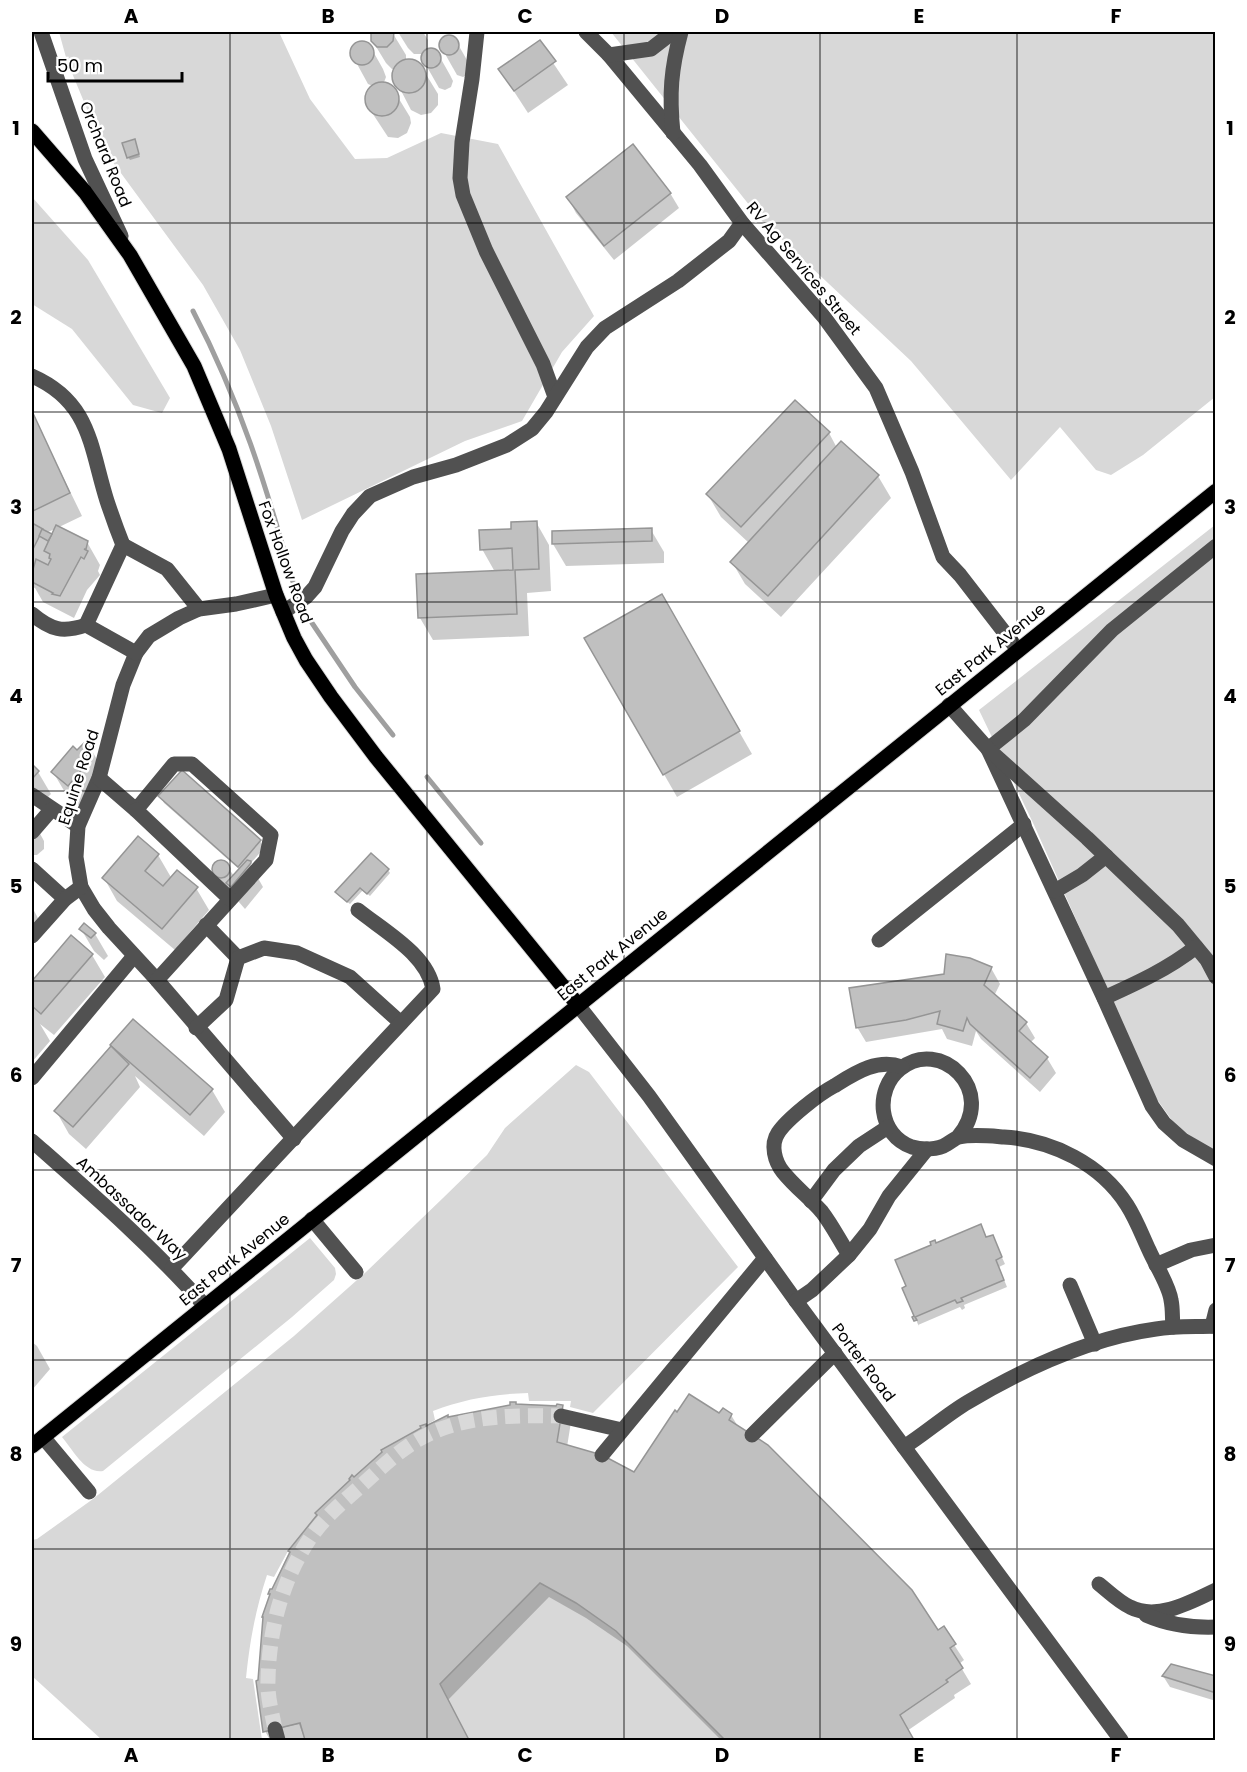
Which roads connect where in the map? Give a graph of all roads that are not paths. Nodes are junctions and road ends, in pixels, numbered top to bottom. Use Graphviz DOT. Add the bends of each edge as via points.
graph roads {
  1 [pos="41,32"];
  2 [pos="477,32"];
  3 [pos="586,32"];
  4 [pos="673,32"];
  5 [pos="681,32"];
  6 [pos="609,55"];
  7 [pos="32,131"];
  8 [pos="673,133"];
  9 [pos="742,223"];
  10 [pos="130,255"];
  11 [pos="32,376"];
  12 [pos="555,397"];
  13 [pos="1215,491"];
  14 [pos="123,545"];
  15 [pos="1215,546"];
  16 [pos="276,595"];
  17 [pos="200,609"];
  18 [pos="283,612"];
  19 [pos="32,614"];
  20 [pos="86,625"];
  21 [pos="1017,650"];
  22 [pos="136,653"];
  23 [pos="949,705"];
  24 [pos="988,748"];
  25 [pos="99,778"];
  26 [pos="32,795"];
  27 [pos="51,810"];
  28 [pos="136,810"];
  29 [pos="1024,824"];
  30 [pos="78,826"];
  31 [pos="32,832"];
  32 [pos="1106,856"];
  33 [pos="32,869"];
  34 [pos="81,887"];
  35 [pos="1055,891"];
  36 [pos="65,898"];
  37 [pos="230,899"];
  38 [pos="358,910"];
  39 [pos="206,925"];
  40 [pos="32,936"];
  41 [pos="879,940"];
  42 [pos="1197,947"];
  43 [pos="134,956"];
  44 [pos="238,958"];
  45 [pos="1211,964"];
  46 [pos="1215,977"];
  47 [pos="157,980"];
  48 [pos="1104,998"];
  49 [pos="578,1005"];
  50 [pos="401,1023"];
  51 [pos="196,1028"];
  52 [pos="902,1067"];
  53 [pos="32,1078"];
  54 [pos="888,1127"];
  55 [pos="958,1137"];
  56 [pos="294,1138"];
  57 [pos="32,1141"];
  58 [pos="927,1149"];
  59 [pos="1215,1159"];
  60 [pos="811,1201"];
  61 [pos="312,1219"];
  62 [pos="1215,1245"];
  63 [pos="849,1255"];
  64 [pos="765,1258"];
  65 [pos="1156,1265"];
  66 [pos="172,1268"];
  67 [pos="356,1272"];
  68 [pos="1070,1285"];
  69 [pos="796,1301"];
  70 [pos="205,1306"];
  71 [pos="1215,1310"];
  72 [pos="1214,1326"];
  73 [pos="1173,1327"];
  74 [pos="1095,1344"];
  75 [pos="835,1353"];
  76 [pos="561,1416"];
  77 [pos="622,1430"];
  78 [pos="752,1435"];
  79 [pos="37,1442"];
  80 [pos="904,1447"];
  81 [pos="602,1455"];
  82 [pos="89,1492"];
  83 [pos="1099,1584"];
  84 [pos="1215,1590"];
  85 [pos="1132,1609"];
  86 [pos="1215,1627"];
  87 [pos="1116,1738"];
  1 -- 10 [label="street, Orchard Road" via="85,159"];
  2 -- 12 [label="street" via="462,142 463,195"];
  3 -- 6 [label="street, RV Ag Services Street"];
  4 -- 6 [label="street" via="651,49"];
  5 -- 8 [label="street" via="670,99"];
  6 -- 8 [label="street, RV Ag Services Street"];
  7 -- 10 [label="main road, Fox Hollow Road" via="85,192"];
  8 -- 9 [label="street, RV Ag Services Street"];
  9 -- 12 [label="street" via="729,241 678,281 605,328 587,347"];
  9 -- 21 [label="street, RV Ag Services Street" via="824,317 876,388 943,557"];
  10 -- 16 [label="main road, Fox Hollow Road" via="194,366 213,408"];
  11 -- 14 [label="street" via="58,390 81,418"];
  12 -- 18 [label="street" via="532,429 507,445 412,477 370,496 342,531 315,587"];
  13 -- 21 [label="main road, East Park Avenue"];
  14 -- 17 [label="street" via="167,569"];
  14 -- 20 [label="street"];
  15 -- 24 [label="street" via="1112,630 1024,720"];
  16 -- 17 [label="street, Equine Road"];
  16 -- 18 [label="main road, Fox Hollow Road"];
  17 -- 22 [label="street, Equine Road" via="149,636"];
  18 -- 49 [label="main road, Fox Hollow Road" via="306,660 375,757"];
  19 -- 20 [label="street" via="43,623 69,631"];
  20 -- 22 [label="street"];
  21 -- 23 [label="main road, East Park Avenue"];
  22 -- 25 [label="street, Equine Road" via="123,685"];
  23 -- 24 [label="street"];
  23 -- 49 [label="main road, East Park Avenue"];
  24 -- 29 [label="street"];
  24 -- 32 [label="street"];
  25 -- 28 [label="street"];
  25 -- 30 [label="street, Equine Road"];
  26 -- 27 [label="street"];
  27 -- 30 [label="street"];
  27 -- 31 [label="street"];
  28 -- 37 [label="street"];
  28 -- 37 [label="street" via="174,764 192,764 271,835 266,860"];
  29 -- 35 [label="street"];
  29 -- 41 [label="street"];
  30 -- 34 [label="street, Equine Road" via="76,857"];
  32 -- 35 [label="street"];
  32 -- 42 [label="street"];
  33 -- 36 [label="street"];
  34 -- 36 [label="street"];
  34 -- 43 [label="street, Equine Road" via="94,909"];
  35 -- 48 [label="street"];
  36 -- 40 [label="street"];
  37 -- 39 [label="street"];
  38 -- 50 [label="street" via="421,960 431,977 433,988"];
  39 -- 44 [label="street"];
  39 -- 47 [label="street"];
  42 -- 45 [label="street"];
  42 -- 48 [label="street" via="1149,978"];
  43 -- 47 [label="street, Equine Road"];
  43 -- 53 [label="street"];
  44 -- 50 [label="street" via="264,948 297,953 350,977"];
  44 -- 51 [label="street" via="226,1000"];
  45 -- 46 [label="street"];
  47 -- 51 [label="street, Equine Road"];
  48 -- 59 [label="street" via="1152,1106 1183,1140"];
  49 -- 61 [label="main road, East Park Avenue"];
  49 -- 64 [label="street, Porter Road" via="649,1096"];
  50 -- 56 [label="street"];
  51 -- 56 [label="street, Equine Road"];
  52 -- 54 [label="street" via="890,1079 883,1095 882,1109"];
  52 -- 55 [label="street" via="934,1060 962,1076 970,1089 972,1112"];
  52 -- 60 [label="street" via="877,1064 849,1077 817,1095 778,1134 775,1155 782,1171"];
  54 -- 58 [label="street" via="911,1146"];
  54 -- 60 [label="street" via="859,1146 834,1170"];
  55 -- 58 [label="street" via="944,1146"];
  55 -- 65 [label="street" via="1040,1142 1087,1164 1127,1205"];
  56 -- 66 [label="street"];
  57 -- 66 [label="street, Ambassador Way"];
  58 -- 63 [label="street"];
  60 -- 63 [label="street"];
  61 -- 67 [label="street"];
  61 -- 70 [label="main road, East Park Avenue"];
  62 -- 65 [label="street"];
  63 -- 69 [label="street"];
  64 -- 69 [label="street, Porter Road"];
  64 -- 77 [label="street"];
  65 -- 73 [label="street" via="1171,1297"];
  66 -- 70 [label="street, Ambassador Way"];
  68 -- 74 [label="street"];
  69 -- 75 [label="street, Porter Road"];
  70 -- 79 [label="main road, East Park Avenue"];
  71 -- 72 [label="street"];
  72 -- 73 [label="street"];
  73 -- 74 [label="street" via="1130,1333"];
  74 -- 80 [label="street" via="1021,1372 966,1403"];
  75 -- 78 [label="street"];
  75 -- 80 [label="street, Porter Road"];
  76 -- 77 [label="street"];
  77 -- 81 [label="street"];
  79 -- 82 [label="street"];
  80 -- 87 [label="street, Porter Road"];
  83 -- 85 [label="street"];
  84 -- 85 [label="street" via="1166,1611"];
  85 -- 86 [label="street" via="1171,1624"];
}
